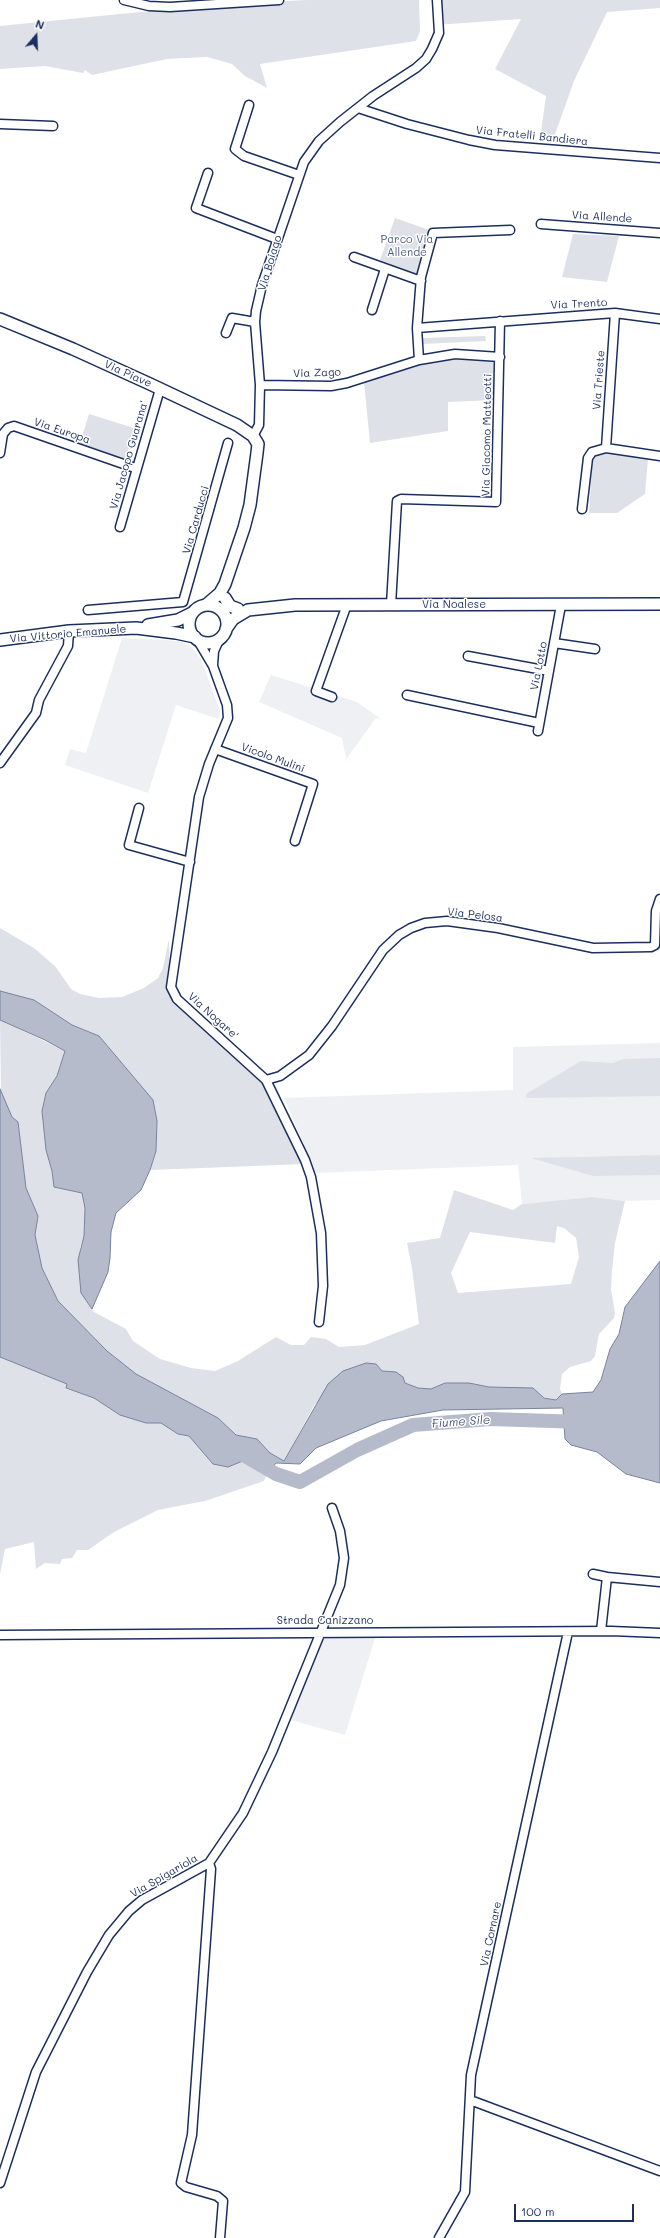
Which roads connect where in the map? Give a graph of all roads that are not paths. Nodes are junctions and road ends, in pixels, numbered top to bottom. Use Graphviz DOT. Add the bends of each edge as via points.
graph roads {
  1 [pos="124,0"];
  2 [pos="279,0"];
  3 [pos="437,0"];
  4 [pos="172,3"];
  5 [pos="249,105"];
  6 [pos="358,108"];
  7 [pos="0,124"];
  8 [pos="53,126"];
  9 [pos="660,158"];
  10 [pos="208,173"];
  11 [pos="299,175"];
  12 [pos="541,224"];
  13 [pos="510,230"];
  14 [pos="660,232"];
  15 [pos="277,239"];
  16 [pos="354,257"];
  17 [pos="385,269"];
  18 [pos="421,281"];
  19 [pos="372,310"];
  20 [pos="615,313"];
  21 [pos="0,319"];
  22 [pos="660,319"];
  23 [pos="500,320"];
  24 [pos="255,322"];
  25 [pos="417,328"];
  26 [pos="226,333"];
  27 [pos="500,357"];
  28 [pos="419,360"];
  29 [pos="260,385"];
  30 [pos="160,389"];
  31 [pos="254,436"];
  32 [pos="228,443"];
  33 [pos="606,448"];
  34 [pos="0,453"];
  35 [pos="660,456"];
  36 [pos="135,468"];
  37 [pos="582,509"];
  38 [pos="120,527"];
  39 [pos="226,584"];
  40 [pos="225,598"];
  41 [pos="183,602"];
  42 [pos="660,604"];
  43 [pos="206,605"];
  44 [pos="345,605"];
  45 [pos="391,605"];
  46 [pos="561,605"];
  47 [pos="243,609"];
  48 [pos="88,610"];
  49 [pos="223,612"];
  50 [pos="192,613"];
  51 [pos="136,628"];
  52 [pos="70,632"];
  53 [pos="223,633"];
  54 [pos="196,638"];
  55 [pos="0,640"];
  56 [pos="554,643"];
  57 [pos="595,649"];
  58 [pos="468,656"];
  59 [pos="212,666"];
  60 [pos="549,671"];
  61 [pos="408,695"];
  62 [pos="332,697"];
  63 [pos="215,749"];
  64 [pos="0,763"];
  65 [pos="139,808"];
  66 [pos="294,841"];
  67 [pos="190,862"];
  68 [pos="660,899"];
  69 [pos="266,1080"];
  70 [pos="319,1322"];
  71 [pos="332,1508"];
  72 [pos="593,1574"];
  73 [pos="607,1577"];
  74 [pos="660,1582"];
  75 [pos="322,1632"];
  76 [pos="568,1632"];
  77 [pos="601,1632"];
  78 [pos="660,1633"];
  79 [pos="0,1635"];
  80 [pos="209,1863"];
  81 [pos="470,2100"];
  82 [pos="660,2172"];
  83 [pos="0,2183"];
  84 [pos="220,2238"];
  85 [pos="439,2238"];
  1 -- 4 [label="street" via="148,6"];
  2 -- 4 [label="street"];
  3 -- 6 [label="street, Via Boiago" via="438,33 426,59"];
  5 -- 11 [label="street" via="235,149 244,156"];
  6 -- 9 [label="street, Via Fratelli Bandiera" via="407,124 475,141"];
  6 -- 11 [label="street, Via Boiago" via="319,141 304,162"];
  7 -- 8 [label="street"];
  10 -- 15 [label="street" via="196,208"];
  11 -- 15 [label="street, Via Boiago"];
  12 -- 14 [label="street, Via Allende"];
  13 -- 18 [label="street" via="433,233"];
  15 -- 24 [label="street, Via Boiago" via="262,285"];
  16 -- 17 [label="street"];
  17 -- 18 [label="street"];
  17 -- 19 [label="street"];
  18 -- 25 [label="street"];
  20 -- 22 [label="street, Via Trento"];
  20 -- 23 [label="street, Via Trento"];
  20 -- 33 [label="street, Via Trieste"];
  21 -- 30 [label="main road, Via Piave"];
  23 -- 25 [label="street, Via Trento"];
  23 -- 27 [label="street"];
  24 -- 26 [label="street" via="232,318"];
  24 -- 29 [label="street, Via Boiago"];
  25 -- 28 [label="street"];
  27 -- 28 [label="street, Via Zago" via="455,354"];
  27 -- 45 [label="street, Via Giacomo Matteotti" via="496,502 401,499 397,501"];
  28 -- 29 [label="street, Via Zago" via="331,386"];
  29 -- 31 [label="street, Via Boiago" via="259,425"];
  30 -- 31 [label="main road, Via Piave" via="237,425"];
  30 -- 36 [label="street, Via Jacopo Guarana'"];
  31 -- 39 [label="main road, Via Boiago" via="258,444 250,505"];
  32 -- 41 [label="street, Via Carducci"];
  33 -- 35 [label="street"];
  33 -- 37 [label="street" via="592,452 588,458"];
  34 -- 36 [label="street, Via Europa" via="3,434 14,426"];
  36 -- 38 [label="street, Via Jacopo Guarana'"];
  39 -- 40 [label="main road, Via Boiago"];
  39 -- 43 [label="main road, Via Boiago" via="220,594"];
  40 -- 47 [label="main road" via="230,606"];
  40 -- 49 [label="main road, Via Boiago"];
  41 -- 48 [label="street, Via Vittorio Emanuele"];
  42 -- 46 [label="main road, Via Noalese"];
  43 -- 49 [label="main road" via="215,606"];
  43 -- 50 [label="main road"];
  44 -- 45 [label="main road, Via Noalese"];
  44 -- 47 [label="main road, Via Noalese"];
  44 -- 62 [label="street" via="316,692"];
  45 -- 46 [label="main road, Via Noalese"];
  46 -- 56 [label="street, Via Lotto"];
  47 -- 49 [label="main road, Via Noalese"];
  47 -- 53 [label="main road, Via Noalese"];
  49 -- 53 [label="main road" via="227,622"];
  50 -- 51 [label="main road, Via Vittorio Emanuele" via="178,620"];
  50 -- 54 [label="main road" via="189,626"];
  51 -- 52 [label="main road, Via Vittorio Emanuele"];
  51 -- 54 [label="main road, Via Vittorio Emanuele"];
  52 -- 55 [label="main road, Via Vittorio Emanuele"];
  52 -- 64 [label="street" via="68,646 39,700 36,713"];
  53 -- 54 [label="main road" via="212,642"];
  53 -- 59 [label="street" via="214,651"];
  54 -- 59 [label="street, Via Nogare'"];
  56 -- 57 [label="street"];
  56 -- 60 [label="street, Via Lotto"];
  58 -- 60 [label="street"];
  59 -- 63 [label="street, Via Nogare'" via="228,712 226,724"];
  60 -- 61 [label="street, Via Lotto" via="538,727"];
  63 -- 66 [label="street, Vicolo Mulini" via="313,784"];
  63 -- 67 [label="street, Via Nogare'" via="200,797"];
  65 -- 67 [label="street" via="129,845"];
  67 -- 69 [label="street, Via Nogare'" via="171,987 177,998"];
  68 -- 69 [label="street, Via Pelosa" via="656,911 655,945 651,947 594,948 498,928 446,921 411,928 383,950 309,1056 280,1076"];
  69 -- 70 [label="street, Via Nogare'" via="311,1177 321,1233 323,1286"];
  71 -- 75 [label="street, Via Spigariola" via="340,1531 344,1558 340,1585"];
  72 -- 73 [label="street"];
  73 -- 74 [label="street"];
  73 -- 77 [label="street"];
  75 -- 76 [label="street, Strada Canizzano"];
  75 -- 79 [label="street, Strada Canizzano"];
  75 -- 80 [label="street, Via Spigariola" via="272,1752 243,1813"];
  76 -- 77 [label="street, Strada Canizzano"];
  76 -- 81 [label="street, Via Cornare" via="471,2075"];
  77 -- 78 [label="street, Strada Canizzano"];
  80 -- 83 [label="street, Via Spigariola" via="142,1900 109,1935 87,1972 36,2072"];
  80 -- 84 [label="street" via="211,1869 192,2135 181,2183 186,2188 217,2196 223,2201"];
  81 -- 82 [label="street"];
  81 -- 85 [label="street, Via Cornare" via="465,2192"];
}
